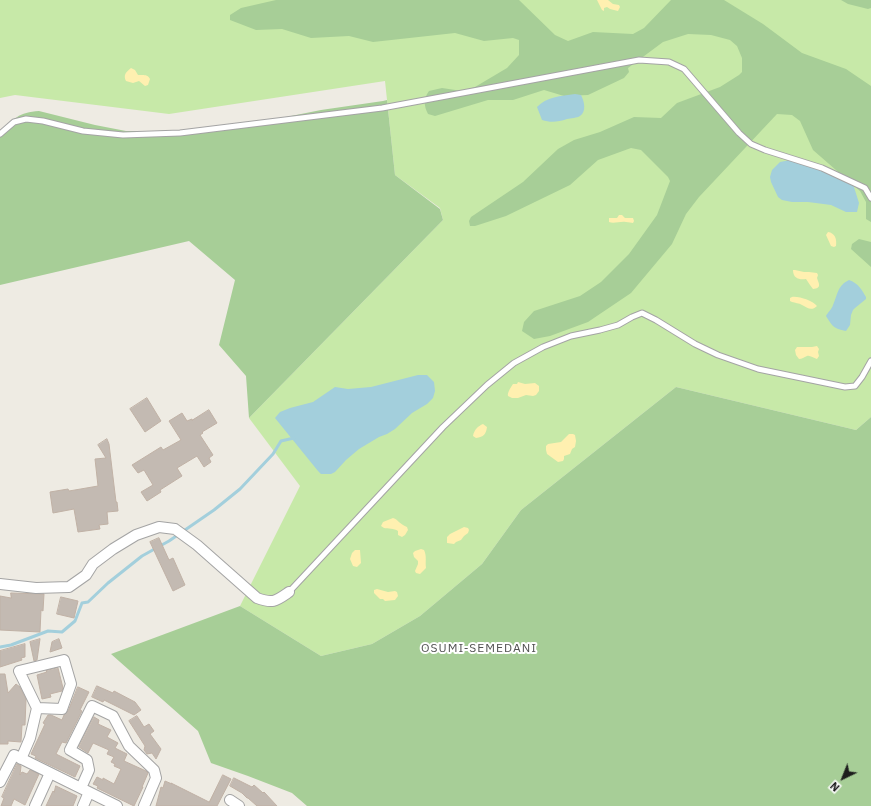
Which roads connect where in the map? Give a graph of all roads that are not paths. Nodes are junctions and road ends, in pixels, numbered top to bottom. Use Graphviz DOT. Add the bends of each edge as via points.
graph roads {
  1 [pos="0,134"];
  2 [pos="871,198"];
  3 [pos="871,361"];
  4 [pos="0,584"];
  5 [pos="289,592"];
  6 [pos="37,708"];
  7 [pos="21,759"];
  8 [pos="50,773"];
  9 [pos="0,782"];
  10 [pos="85,790"];
  11 [pos="230,800"];
  12 [pos="35,806"];
  13 [pos="83,806"];
  14 [pos="117,806"];
  15 [pos="144,806"];
  16 [pos="239,806"];
  1 -- 2 [label="lane" via="14,122 26,119 83,131 123,135 180,133 382,108 639,60 669,62 684,69 751,144 829,171 865,188"];
  3 -- 5 [label="lane" via="855,386 845,387 758,369 718,356 642,313 618,325 572,336 543,347 514,364 487,385 443,427"];
  4 -- 5 [label="street" via="36,588 69,587 86,575 93,564 113,549 136,535 159,527 175,529 257,598 266,602 277,600"];
  6 -- 6 [label="street" via="62,710 71,684 64,660 19,671"];
  6 -- 7 [label="street" via="30,738"];
  7 -- 8 [label="street"];
  7 -- 9 [label="street" via="14,755"];
  8 -- 10 [label="street"];
  8 -- 12 [label="street"];
  10 -- 13 [label="street"];
  10 -- 14 [label="street"];
  10 -- 15 [label="street" via="89,770 87,760 70,750 92,706 113,716 128,746 154,770 156,778"];
  11 -- 16 [label="street"];
}
